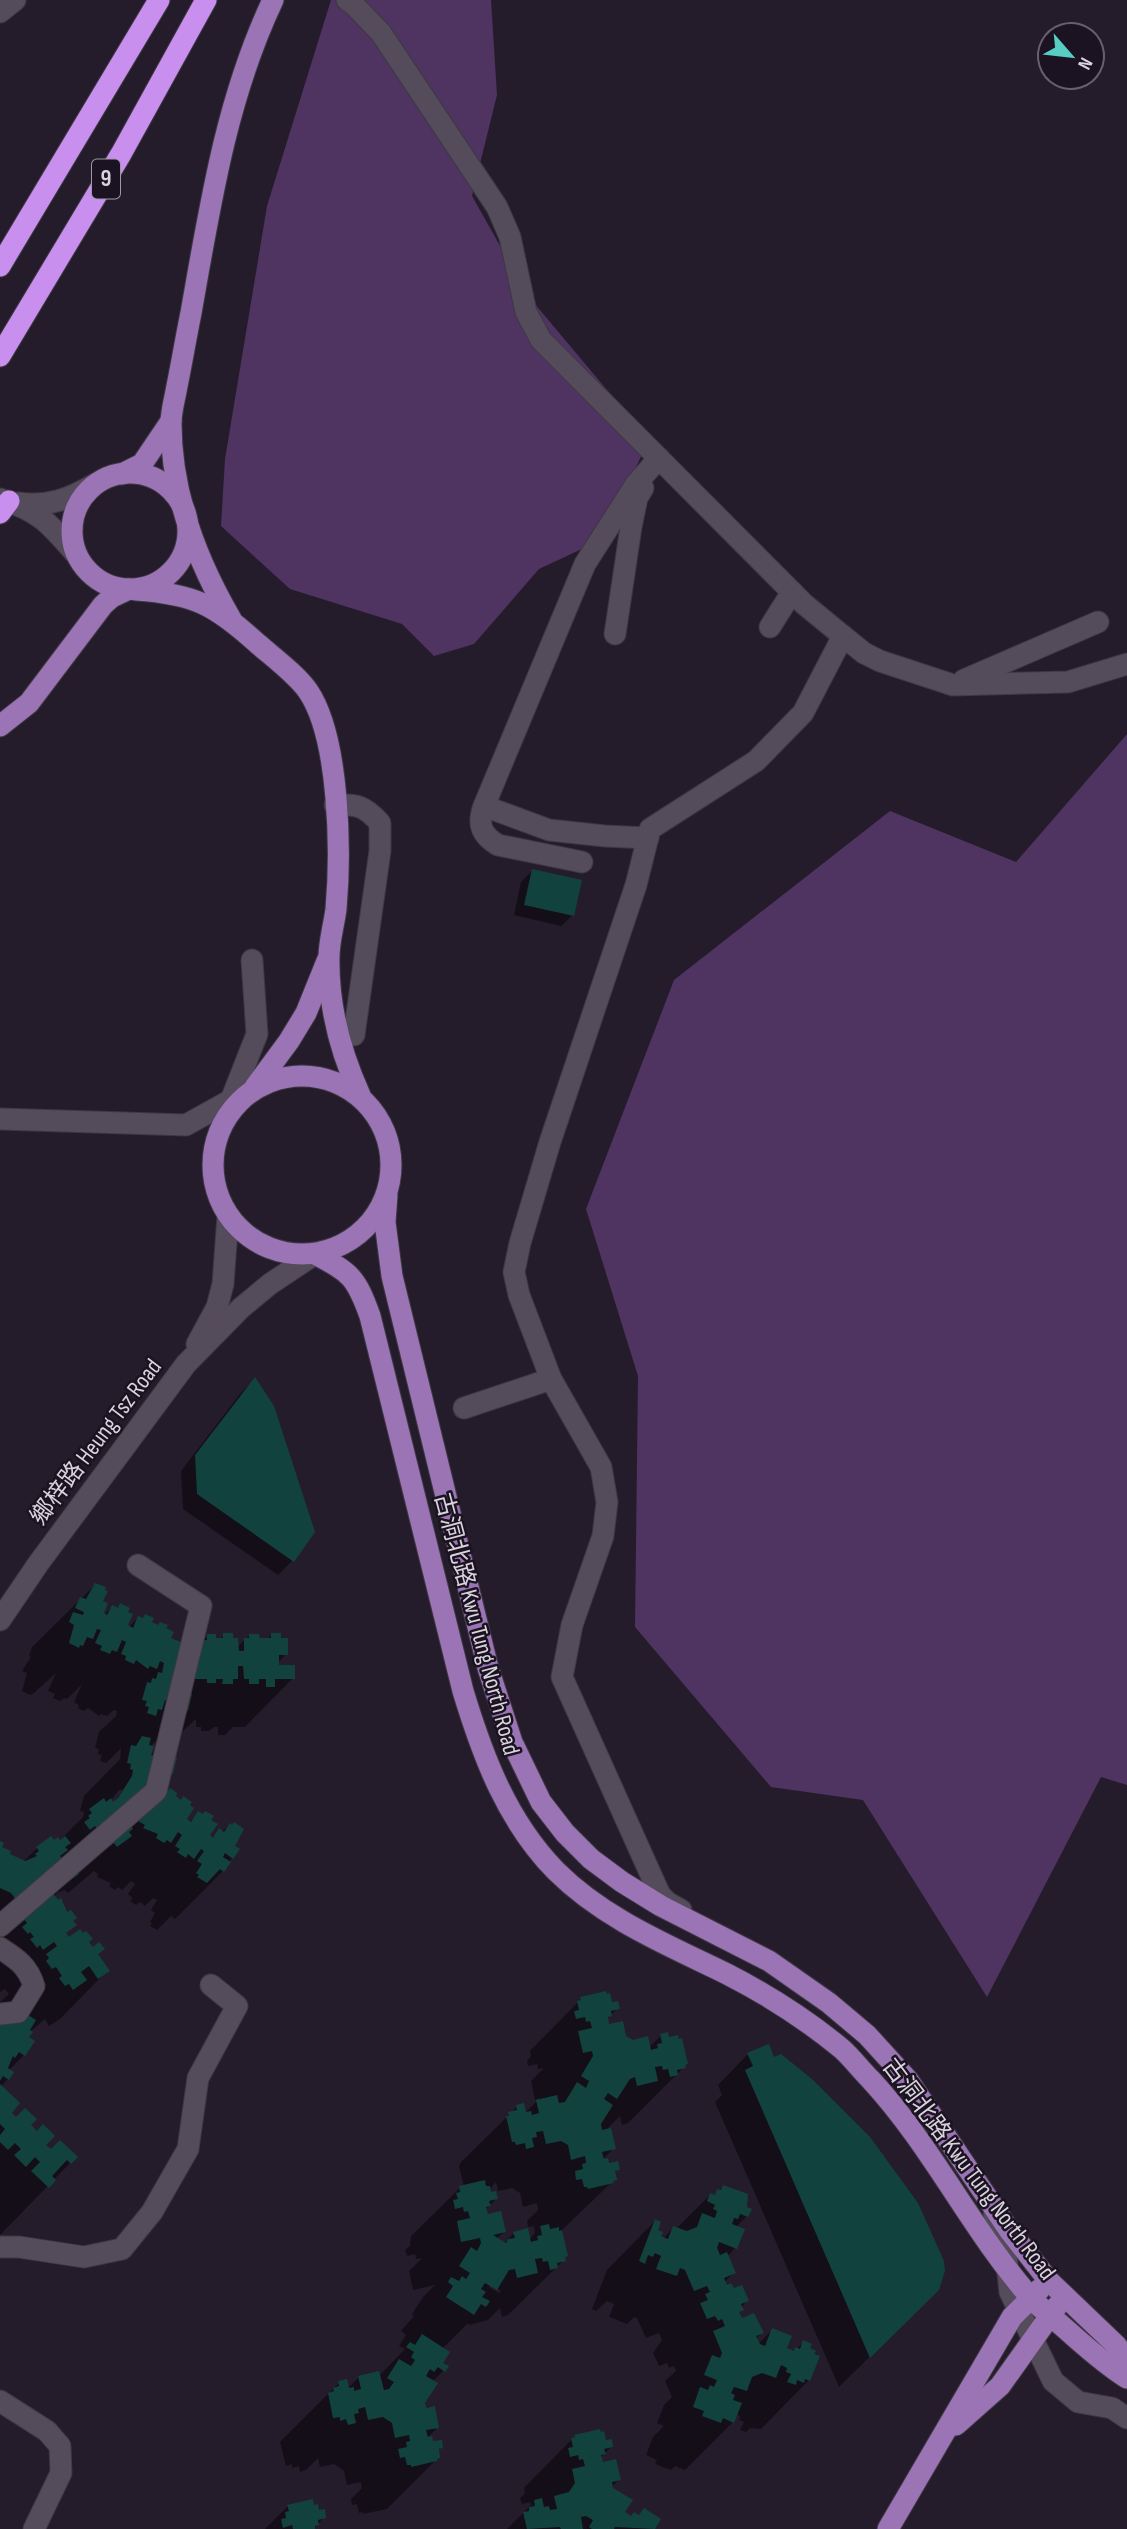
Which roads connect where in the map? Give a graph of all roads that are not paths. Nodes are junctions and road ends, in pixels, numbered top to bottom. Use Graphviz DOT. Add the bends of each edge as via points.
graph roads {
  1 [pos="15,0"];
  2 [pos="159,0"];
  3 [pos="206,0"];
  4 [pos="273,0"];
  5 [pos="351,2"];
  6 [pos="0,12"];
  7 [pos="0,266"];
  8 [pos="0,356"];
  9 [pos="171,421"];
  10 [pos="659,458"];
  11 [pos="122,474"];
  12 [pos="95,484"];
  13 [pos="180,501"];
  14 [pos="3,504"];
  15 [pos="80,561"];
  16 [pos="133,589"];
  17 [pos="792,592"];
  18 [pos="231,619"];
  19 [pos="1098,622"];
  20 [pos="770,627"];
  21 [pos="615,634"];
  22 [pos="843,636"];
  23 [pos="77,640"];
  24 [pos="1127,664"];
  25 [pos="953,685"];
  26 [pos="0,726"];
  27 [pos="335,805"];
  28 [pos="484,806"];
  29 [pos="648,838"];
  30 [pos="571,866"];
  31 [pos="329,956"];
  32 [pos="253,960"];
  33 [pos="354,1035"];
  34 [pos="254,1089"];
  35 [pos="360,1095"];
  36 [pos="0,1118"];
  37 [pos="387,1195"];
  38 [pos="228,1216"];
  39 [pos="315,1254"];
  40 [pos="186,1364"];
  41 [pos="551,1379"];
  42 [pos="464,1408"];
  43 [pos="138,1565"];
  44 [pos="0,1620"];
  45 [pos="0,1926"];
  46 [pos="0,1948"];
  47 [pos="211,1985"];
  48 [pos="0,2014"];
  49 [pos="0,2247"];
  50 [pos="1049,2281"];
  51 [pos="1065,2296"];
  52 [pos="1031,2299"];
  53 [pos="1127,2360"];
  54 [pos="1127,2378"];
  55 [pos="0,2401"];
  56 [pos="1127,2418"];
  57 [pos="944,2435"];
  58 [pos="34,2529"];
  59 [pos="888,2529"];
  1 -- 6 [label="street"];
  2 -- 7 [label="highway, 9"];
  3 -- 8 [label="highway, 9" via="121,154"];
  4 -- 9 [label="main road" via="237,92 215,177"];
  5 -- 10 [label="street" via="381,33 497,207 510,236 526,312 541,340"];
  9 -- 11 [label="main road" via="142,464"];
  9 -- 13 [label="main road"];
  10 -- 17 [label="street"];
  10 -- 21 [label="street" via="637,498"];
  10 -- 28 [label="street" via="636,484 584,564"];
  11 -- 12 [label="main road, 古洞北路 Kwu Tung North Road"];
  11 -- 13 [label="main road, 古洞北路 Kwu Tung North Road" via="151,476 168,486"];
  12 -- 14 [label="street" via="69,498 37,505"];
  12 -- 15 [label="main road" via="73,515 71,534"];
  13 -- 16 [label="main road" via="188,539 182,558 163,579"];
  13 -- 18 [label="main road, 古洞北路 Kwu Tung North Road" via="197,552"];
  14 -- 15 [label="street" via="33,511 47,521"];
  15 -- 16 [label="main road, 古洞北路 Kwu Tung North Road" via="99,582"];
  15 -- 23 [label="main road" via="94,598 90,618"];
  16 -- 18 [label="main road, 古洞北路 Kwu Tung North Road" via="192,598"];
  16 -- 23 [label="main road" via="103,605"];
  17 -- 20 [label="street"];
  17 -- 22 [label="street"];
  18 -- 27 [label="main road, 古洞北路 Kwu Tung North Road" via="308,690 328,741"];
  19 -- 25 [label="street"];
  22 -- 25 [label="street" via="880,661"];
  22 -- 29 [label="street" via="803,713 756,761 650,829"];
  23 -- 26 [label="main road" via="29,703"];
  24 -- 25 [label="street" via="1068,682"];
  27 -- 31 [label="main road, 古洞北路 Kwu Tung North Road" via="338,866"];
  27 -- 33 [label="street" via="367,809 380,822 380,851"];
  28 -- 29 [label="street" via="549,830"];
  28 -- 30 [label="street" via="480,827 486,838"];
  29 -- 41 [label="street" via="550,1142 514,1272"];
  31 -- 34 [label="main road, 古洞北路 Kwu Tung North Road" via="306,1013"];
  31 -- 35 [label="main road, 古洞北路 Kwu Tung North Road" via="337,1036"];
  32 -- 36 [label="street" via="257,1034 231,1100 186,1125"];
  34 -- 35 [label="main road, 古洞北路 Kwu Tung North Road" via="299,1075 321,1077"];
  34 -- 38 [label="main road, 古洞北路 Kwu Tung North Road" via="235,1105 216,1140 212,1171"];
  35 -- 37 [label="main road, 古洞北路 Kwu Tung North Road" via="385,1130 391,1151"];
  37 -- 39 [label="main road, 古洞北路 Kwu Tung North Road" via="360,1234 340,1247"];
  37 -- 50 [label="main road, 古洞北路 Kwu Tung North Road" via="386,1236 392,1276 488,1668 512,1742 541,1801 565,1833 622,1882 768,1961 867,2035 908,2080"];
  38 -- 39 [label="main road, 古洞北路 Kwu Tung North Road" via="264,1247 289,1254"];
  38 -- 40 [label="street, 鄉梓路 Heung Tsz Road" via="225,1272 217,1307"];
  39 -- 40 [label="street, 鄉梓路 Heung Tsz Road" via="241,1308"];
  39 -- 52 [label="main road, 古洞北路 Kwu Tung North Road" via="346,1271 360,1288 477,1739 492,1778 533,1845 557,1872 614,1916 762,1993 844,2051 886,2097"];
  40 -- 44 [label="street, 鄉梓路 Heung Tsz Road"];
  41 -- 42 [label="street"];
  41 -- 56 [label="street" via="601,1466 607,1502 603,1536 572,1625 562,1677 660,1895 780,1960 844,2009 900,2063 957,2138 1004,2237 1010,2291 1053,2381 1078,2402 1112,2408"];
  43 -- 45 [label="street" via="201,1606 156,1791"];
  46 -- 48 [label="street" via="25,1966 34,1986 18,2012"];
  47 -- 49 [label="street" via="237,2006 198,2078 188,2149 152,2212 122,2249 110,2252 84,2257"];
  50 -- 51 [label="main road, 古洞北路 Kwu Tung North Road"];
  50 -- 52 [label="main road"];
  51 -- 53 [label="main road, 古洞北路 Kwu Tung North Road"];
  51 -- 57 [label="main road" via="1000,2386"];
  52 -- 54 [label="main road, 古洞北路 Kwu Tung North Road"];
  52 -- 57 [label="main road" via="1012,2317"];
  55 -- 58 [label="street" via="47,2431 60,2446 61,2473"];
  57 -- 59 [label="main road"];
}
